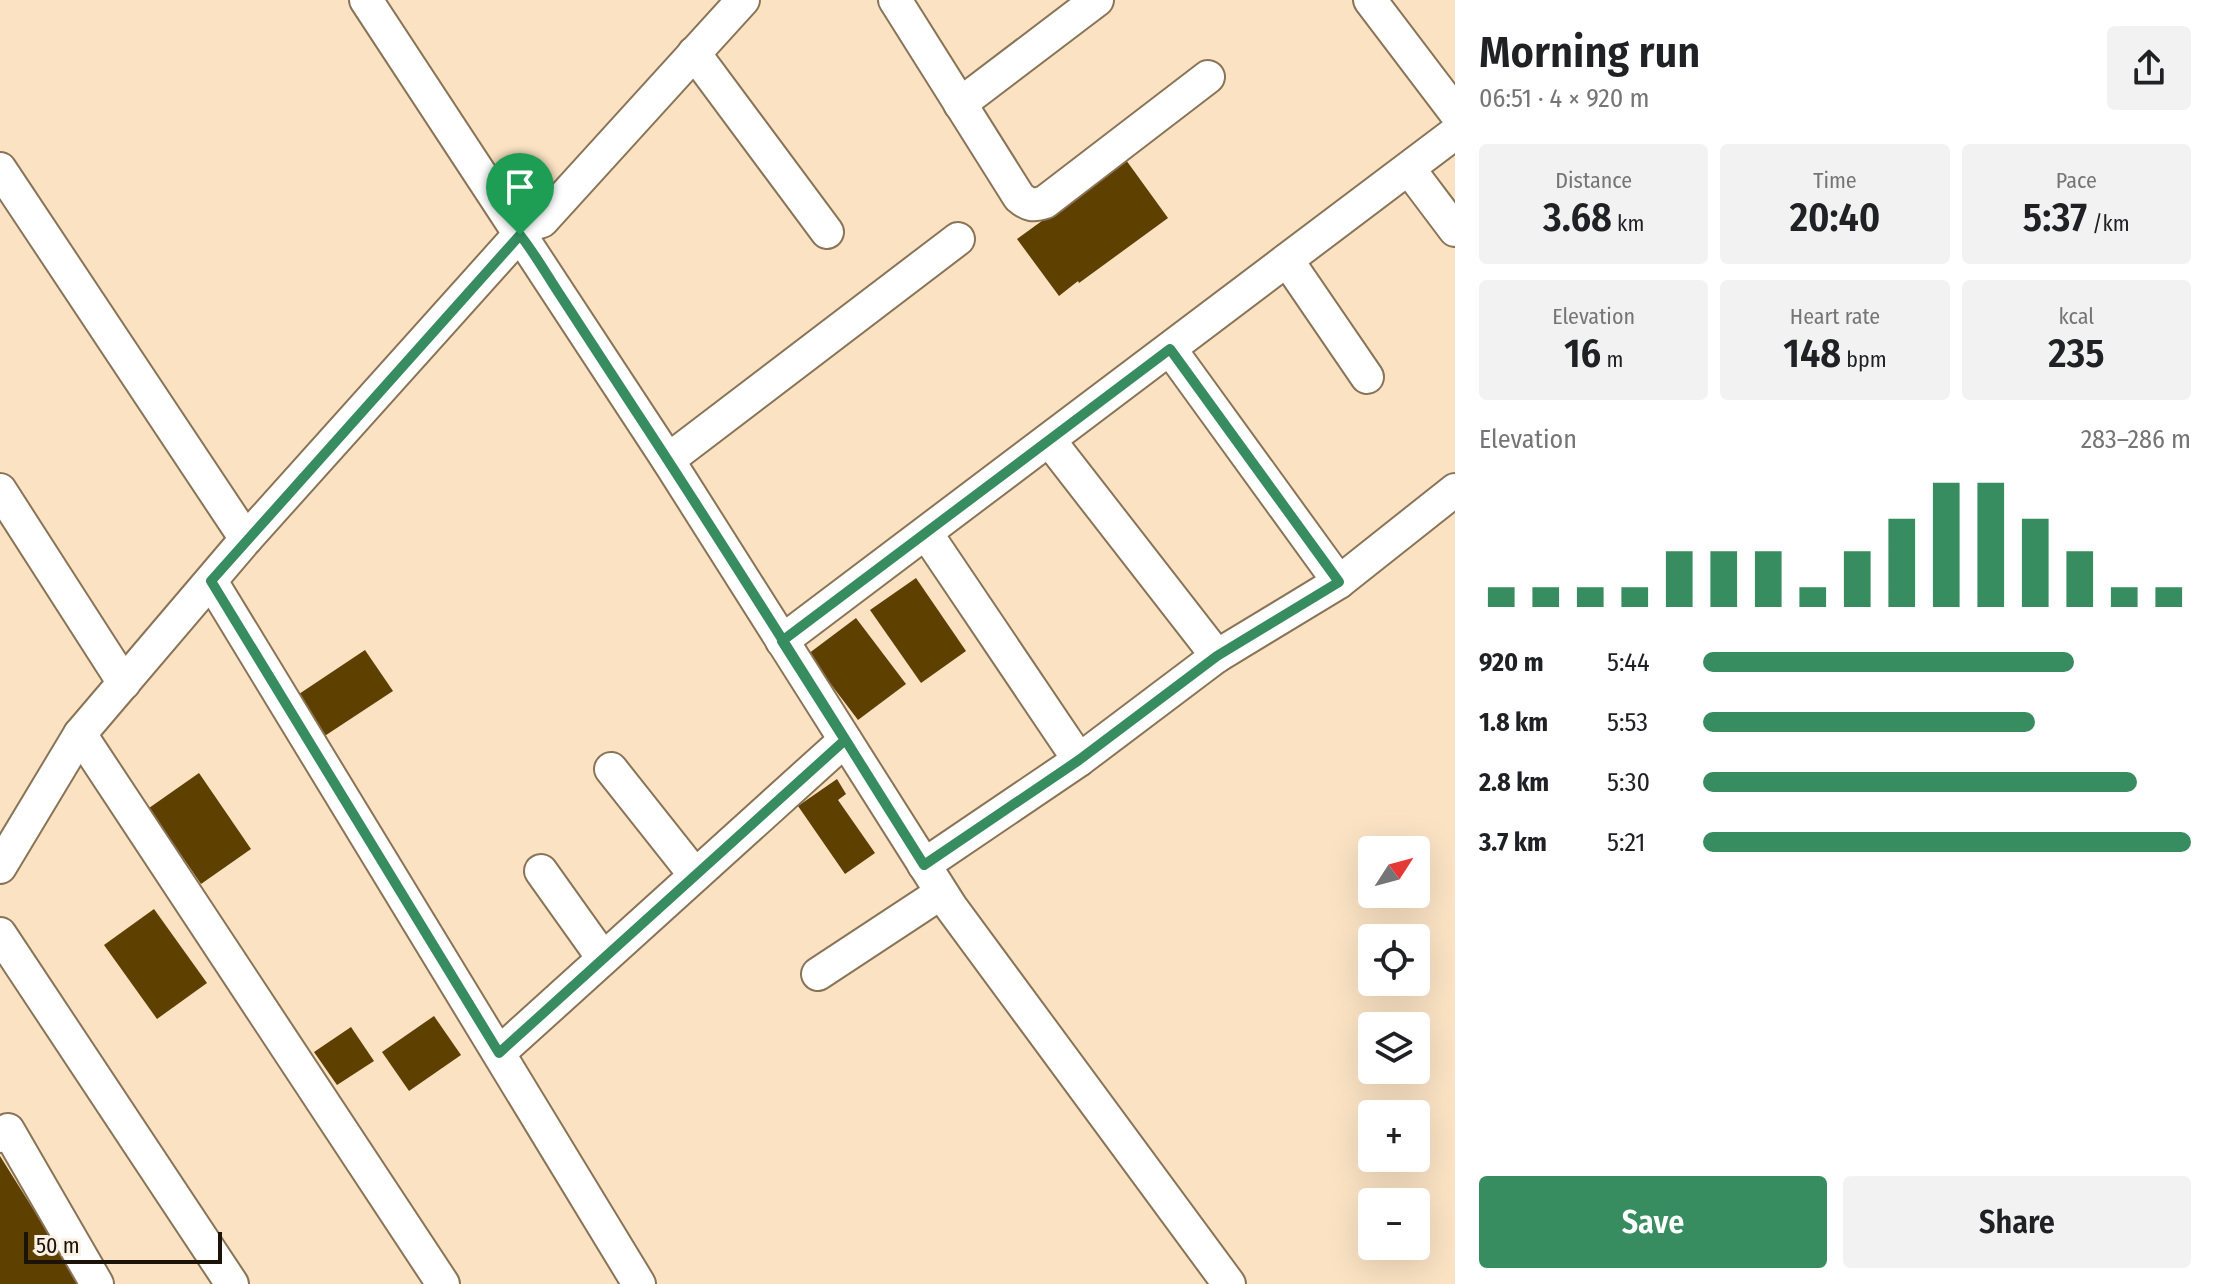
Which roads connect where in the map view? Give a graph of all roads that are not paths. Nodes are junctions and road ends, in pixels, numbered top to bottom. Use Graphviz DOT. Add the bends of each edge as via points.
graph roads {
  1 [pos="366,0"];
  2 [pos="722,0"];
  3 [pos="743,0"];
  4 [pos="895,0"];
  5 [pos="1097,0"];
  6 [pos="1370,0"];
  7 [pos="694,53"];
  8 [pos="1208,77"];
  9 [pos="960,104"];
  10 [pos="1455,112"];
  11 [pos="1455,133"];
  12 [pos="0,169"];
  13 [pos="1409,169"];
  14 [pos="524,230"];
  15 [pos="1455,230"];
  16 [pos="827,232"];
  17 [pos="958,239"];
  18 [pos="1287,260"];
  19 [pos="1170,349"];
  20 [pos="1367,377"];
  21 [pos="1049,440"];
  22 [pos="668,460"];
  23 [pos="0,490"];
  24 [pos="1455,490"];
  25 [pos="926,533"];
  26 [pos="246,539"];
  27 [pos="211,581"];
  28 [pos="1339,582"];
  29 [pos="782,641"];
  30 [pos="1217,656"];
  31 [pos="124,683"];
  32 [pos="80,734"];
  33 [pos="845,740"];
  34 [pos="1079,760"];
  35 [pos="611,769"];
  36 [pos="924,865"];
  37 [pos="0,867"];
  38 [pos="541,871"];
  39 [pos="695,875"];
  40 [pos="941,893"];
  41 [pos="0,934"];
  42 [pos="603,958"];
  43 [pos="818,974"];
  44 [pos="499,1053"];
  45 [pos="0,1136"];
  46 [pos="97,1284"];
  47 [pos="232,1284"];
  48 [pos="443,1284"];
  49 [pos="639,1284"];
  50 [pos="1229,1284"];
  1 -- 14 [label="street"];
  2 -- 14 [label="street" via="604,131 540,193"];
  3 -- 7 [label="street"];
  4 -- 9 [label="street"];
  5 -- 9 [label="street"];
  6 -- 10 [label="street"];
  7 -- 14 [label="street" via="542,221"];
  7 -- 16 [label="street"];
  8 -- 9 [label="street" via="1036,205 1019,197"];
  11 -- 13 [label="street"];
  12 -- 26 [label="street"];
  13 -- 15 [label="street"];
  13 -- 18 [label="street"];
  14 -- 22 [label="street"];
  14 -- 26 [label="street"];
  17 -- 22 [label="street"];
  18 -- 19 [label="street"];
  18 -- 20 [label="street"];
  19 -- 21 [label="street"];
  19 -- 28 [label="street"];
  21 -- 25 [label="street"];
  21 -- 30 [label="street"];
  22 -- 29 [label="street"];
  23 -- 31 [label="street"];
  24 -- 28 [label="street"];
  25 -- 29 [label="street"];
  25 -- 34 [label="street"];
  26 -- 27 [label="street"];
  27 -- 31 [label="street"];
  27 -- 44 [label="street"];
  28 -- 30 [label="street"];
  29 -- 33 [label="street"];
  30 -- 34 [label="street"];
  31 -- 32 [label="street"];
  32 -- 37 [label="street"];
  32 -- 48 [label="street"];
  33 -- 36 [label="street"];
  33 -- 39 [label="street"];
  34 -- 36 [label="street"];
  35 -- 39 [label="street"];
  36 -- 40 [label="street"];
  38 -- 42 [label="street"];
  39 -- 42 [label="street"];
  40 -- 43 [label="street"];
  40 -- 50 [label="street"];
  41 -- 47 [label="street"];
  42 -- 44 [label="street"];
  44 -- 49 [label="street"];
  45 -- 46 [label="street" via="8,1130"];
}
